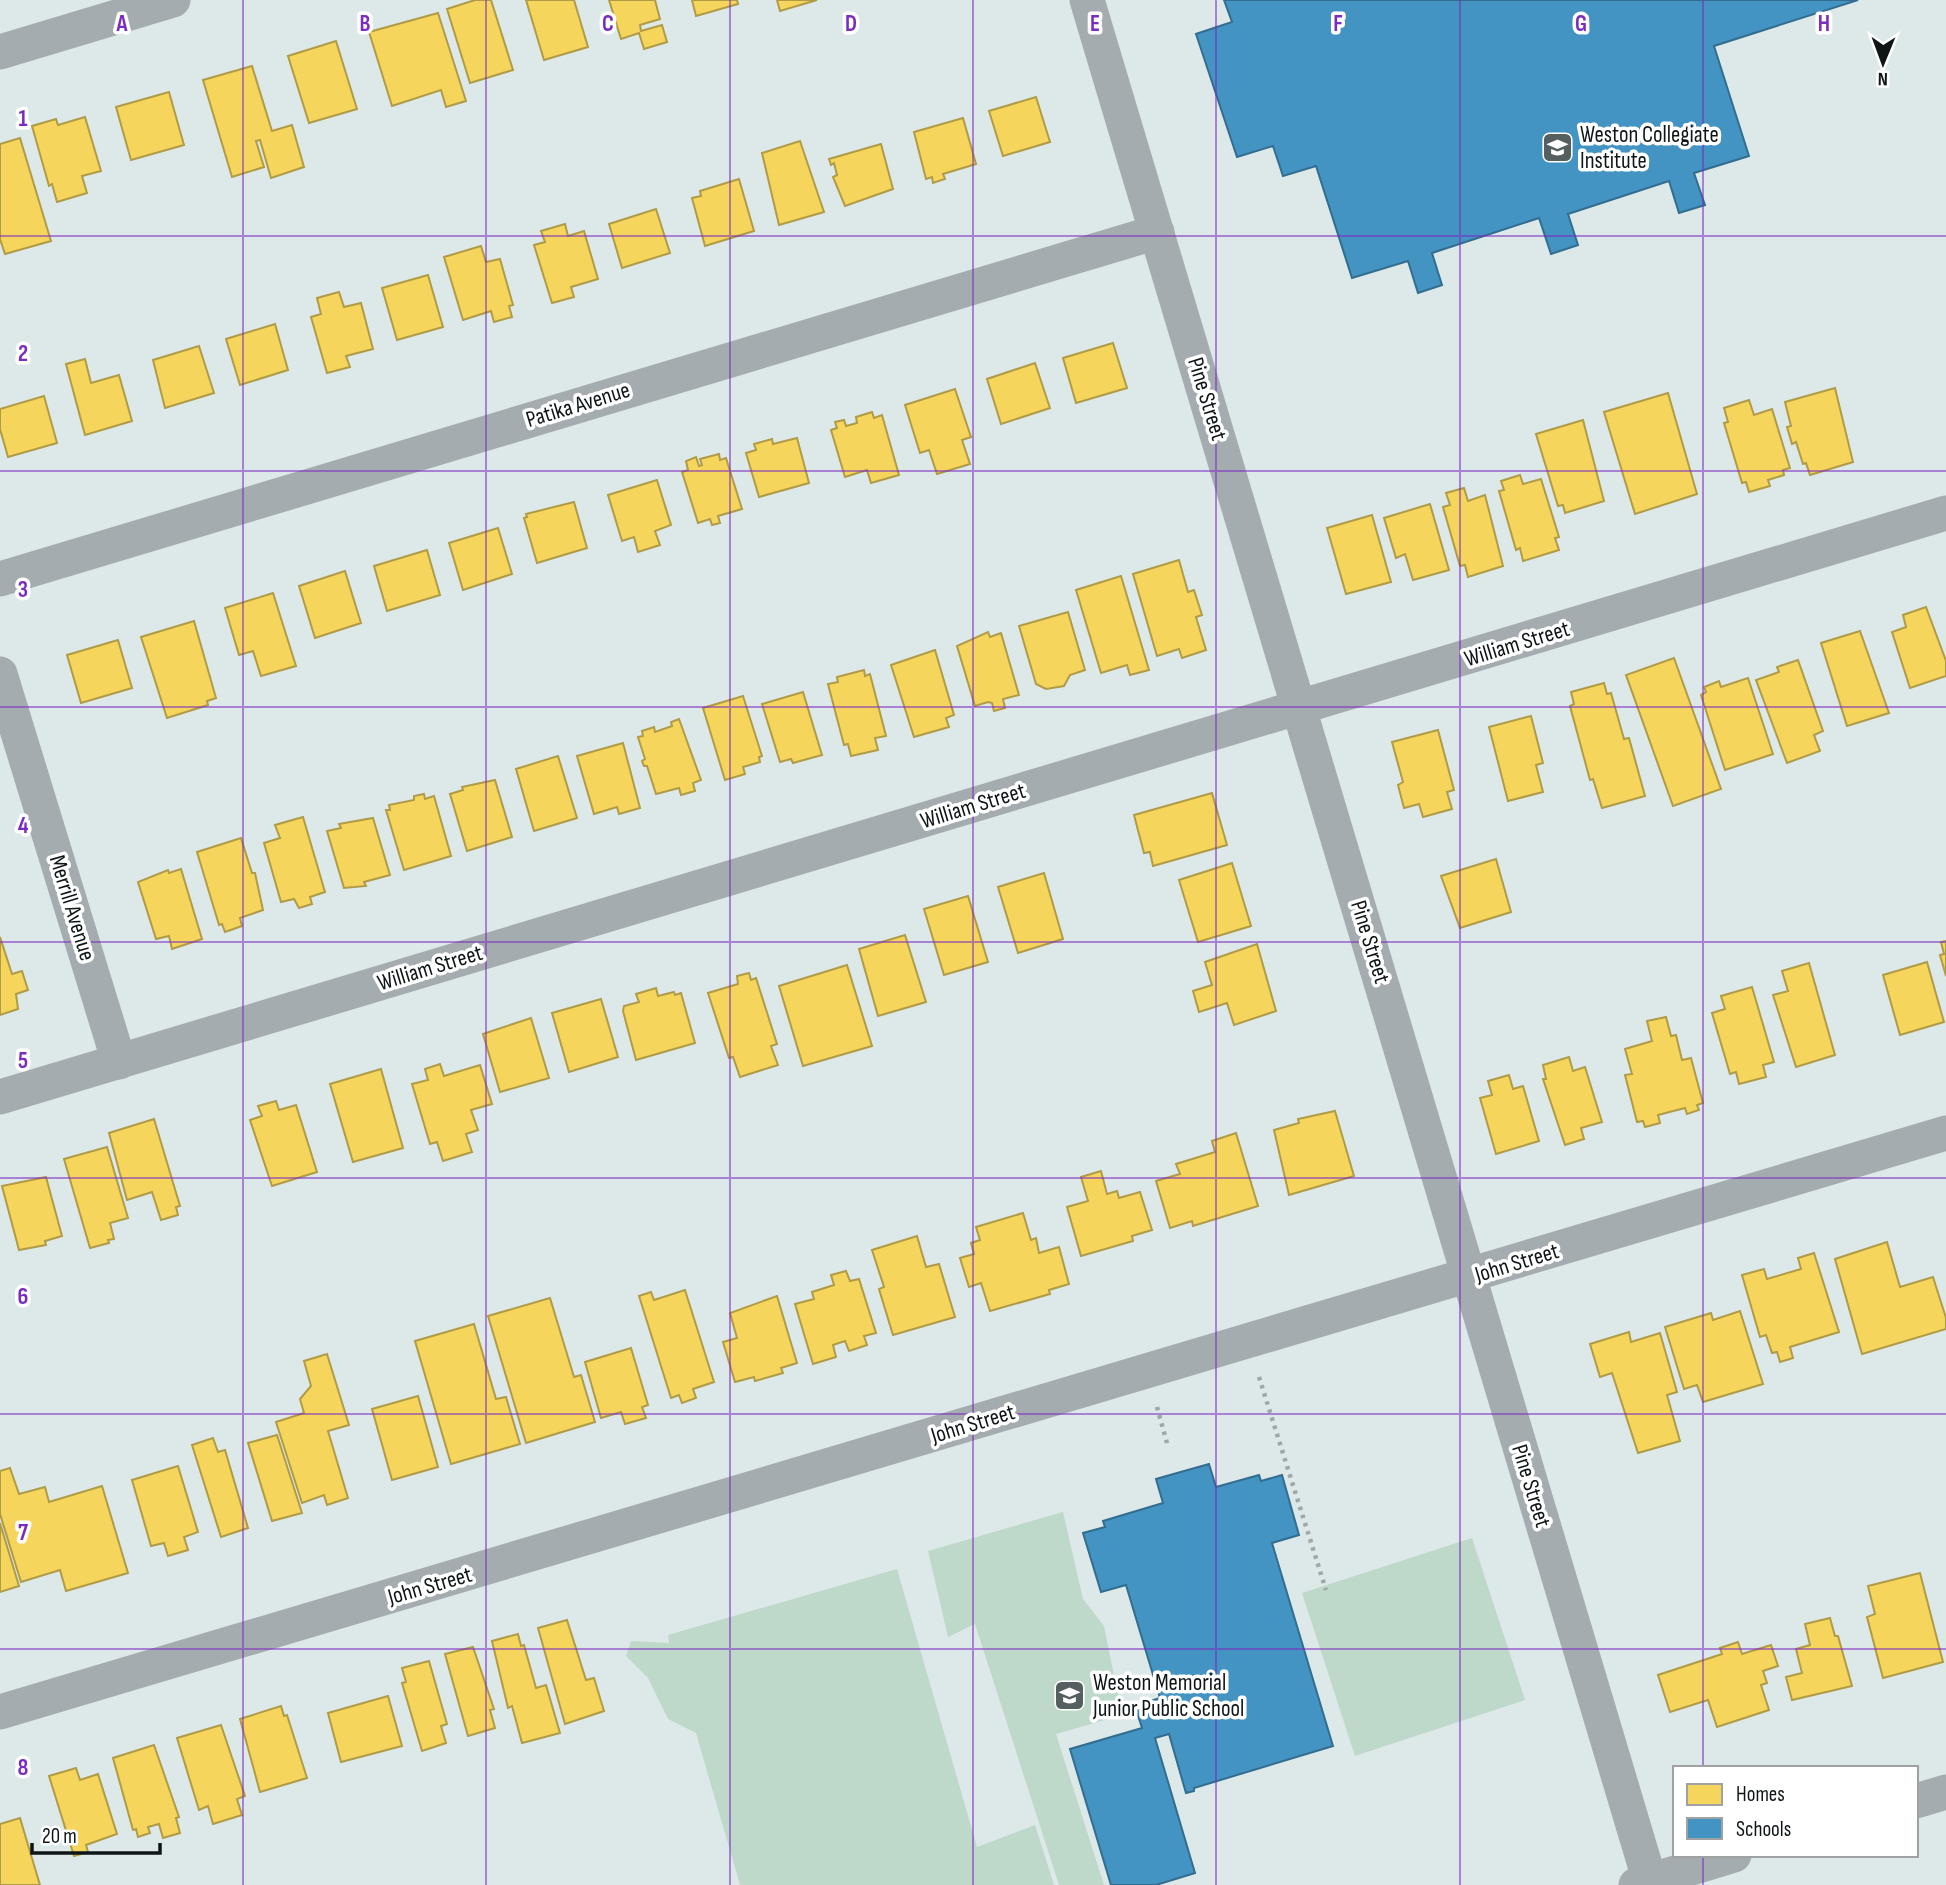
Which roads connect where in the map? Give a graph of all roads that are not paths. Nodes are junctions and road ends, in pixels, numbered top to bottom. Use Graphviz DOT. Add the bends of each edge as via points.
graph roads {
  1 [pos="173,0"];
  2 [pos="1087,0"];
  3 [pos="0,52"];
  4 [pos="1157,232"];
  5 [pos="1946,513"];
  6 [pos="0,579"];
  7 [pos="0,674"];
  8 [pos="1299,708"];
  9 [pos="119,1062"];
  10 [pos="0,1097"];
  11 [pos="1946,1133"];
  12 [pos="1468,1277"];
  13 [pos="0,1712"];
  14 [pos="1946,1792"];
  15 [pos="1918,1800"];
  16 [pos="1728,1857"];
  17 [pos="1645,1884"];
  1 -- 3 [label="street"];
  2 -- 4 [label="street, Pine Street"];
  4 -- 6 [label="street, Patika Avenue"];
  4 -- 8 [label="street, Pine Street"];
  5 -- 8 [label="street, William Street"];
  7 -- 9 [label="street, Merrill Avenue"];
  8 -- 9 [label="street, William Street"];
  8 -- 12 [label="street, Pine Street"];
  9 -- 10 [label="street, William Street"];
  11 -- 12 [label="street, John Street"];
  12 -- 13 [label="street, John Street"];
  12 -- 17 [label="street, Pine Street"];
  14 -- 15 [label="street"];
  16 -- 17 [label="street"];
}
